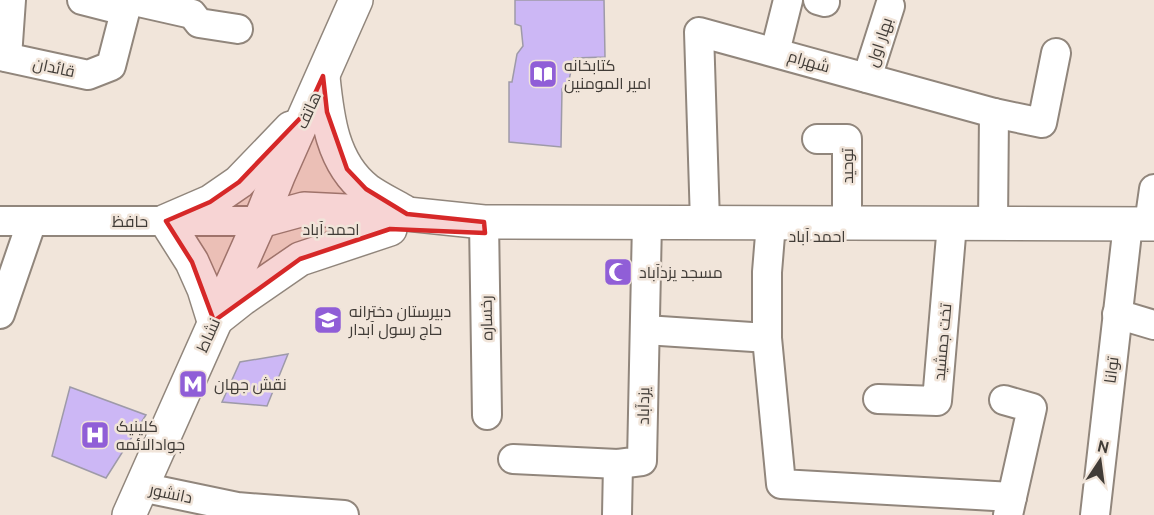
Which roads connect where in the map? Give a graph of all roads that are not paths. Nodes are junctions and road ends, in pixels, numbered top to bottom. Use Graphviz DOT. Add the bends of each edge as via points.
graph roads {
  1 [pos="11,0"];
  2 [pos="82,0"];
  3 [pos="356,0"];
  4 [pos="788,0"];
  5 [pos="127,4"];
  6 [pos="181,6"];
  7 [pos="890,6"];
  8 [pos="238,29"];
  9 [pos="775,52"];
  10 [pos="1056,53"];
  11 [pos="3,56"];
  12 [pos="323,76"];
  13 [pos="867,78"];
  14 [pos="307,111"];
  15 [pos="994,113"];
  16 [pos="817,139"];
  17 [pos="1154,189"];
  18 [pos="0,220"];
  19 [pos="32,221"];
  20 [pos="166,221"];
  21 [pos="260,221"];
  22 [pos="399,221"];
  23 [pos="705,222"];
  24 [pos="847,223"];
  25 [pos="993,224"];
  26 [pos="485,228"];
  27 [pos="1143,228"];
  28 [pos="646,229"];
  29 [pos="951,229"];
  30 [pos="771,230"];
  31 [pos="0,314"];
  32 [pos="1117,314"];
  33 [pos="214,321"];
  34 [pos="1154,325"];
  35 [pos="645,330"];
  36 [pos="767,338"];
  37 [pos="878,399"];
  38 [pos="1004,400"];
  39 [pos="487,415"];
  40 [pos="513,459"];
  41 [pos="618,464"];
  42 [pos="135,501"];
  43 [pos="1010,506"];
  44 [pos="344,514"];
  45 [pos="617,515"];
  46 [pos="1095,515"];
  1 -- 11 [label="street"];
  2 -- 5 [label="street"];
  3 -- 12 [label="main road, هاتف"];
  4 -- 9 [label="street"];
  5 -- 6 [label="street"];
  5 -- 11 [label="street, قائدان" via="111,66 87,75"];
  6 -- 8 [label="street" via="199,23"];
  7 -- 13 [label="street, بهار اول"];
  9 -- 13 [label="street, شهرام"];
  9 -- 23 [label="street, شهرام" via="699,32"];
  10 -- 15 [label="street, شهرام" via="1041,123"];
  12 -- 14 [label="main road, هاتف"];
  12 -- 22 [label="main road" via="336,148 347,169"];
  13 -- 15 [label="street, شهرام"];
  14 -- 20 [label="main road" via="239,182 210,202"];
  14 -- 21 [label="main road, هاتف"];
  15 -- 25 [label="street"];
  16 -- 24 [label="street, توحید" via="847,139"];
  17 -- 27 [label="street, توانا"];
  18 -- 19 [label="street, حافظ"];
  19 -- 20 [label="street, حافظ"];
  19 -- 31 [label="street"];
  20 -- 21 [label="street, حافظ"];
  20 -- 33 [label="main road" via="192,262"];
  21 -- 22 [label="main road, احمد آباد" via="304,209"];
  21 -- 33 [label="main road, نشاط"];
  22 -- 26 [label="main road, احمد آباد"];
  22 -- 33 [label="main road" via="300,259"];
  23 -- 28 [label="main road, احمد آباد"];
  23 -- 30 [label="main road, احمد آباد"];
  24 -- 29 [label="main road, احمد آباد"];
  24 -- 30 [label="main road, احمد آباد"];
  25 -- 27 [label="main road, احمد آباد"];
  25 -- 29 [label="main road, احمد آباد"];
  26 -- 28 [label="main road, احمد آباد"];
  26 -- 39 [label="street, رخساره"];
  27 -- 29 [label="main road, احمد آباد"];
  27 -- 32 [label="street, توانا"];
  28 -- 30 [label="main road, احمد آباد"];
  28 -- 35 [label="street, یزدآباد"];
  29 -- 30 [label="main road, احمد آباد"];
  29 -- 37 [label="street, تخت جمشید" via="937,402"];
  30 -- 36 [label="street"];
  32 -- 34 [label="street"];
  32 -- 46 [label="street, توانا"];
  33 -- 42 [label="main road, نشاط"];
  35 -- 36 [label="street"];
  35 -- 41 [label="street, یزدآباد" via="642,461"];
  36 -- 43 [label="street" via="781,484"];
  38 -- 43 [label="street" via="1032,408"];
  40 -- 41 [label="street, یزدآباد"];
  41 -- 45 [label="street"];
  42 -- 44 [label="street, دانشور"];
}
